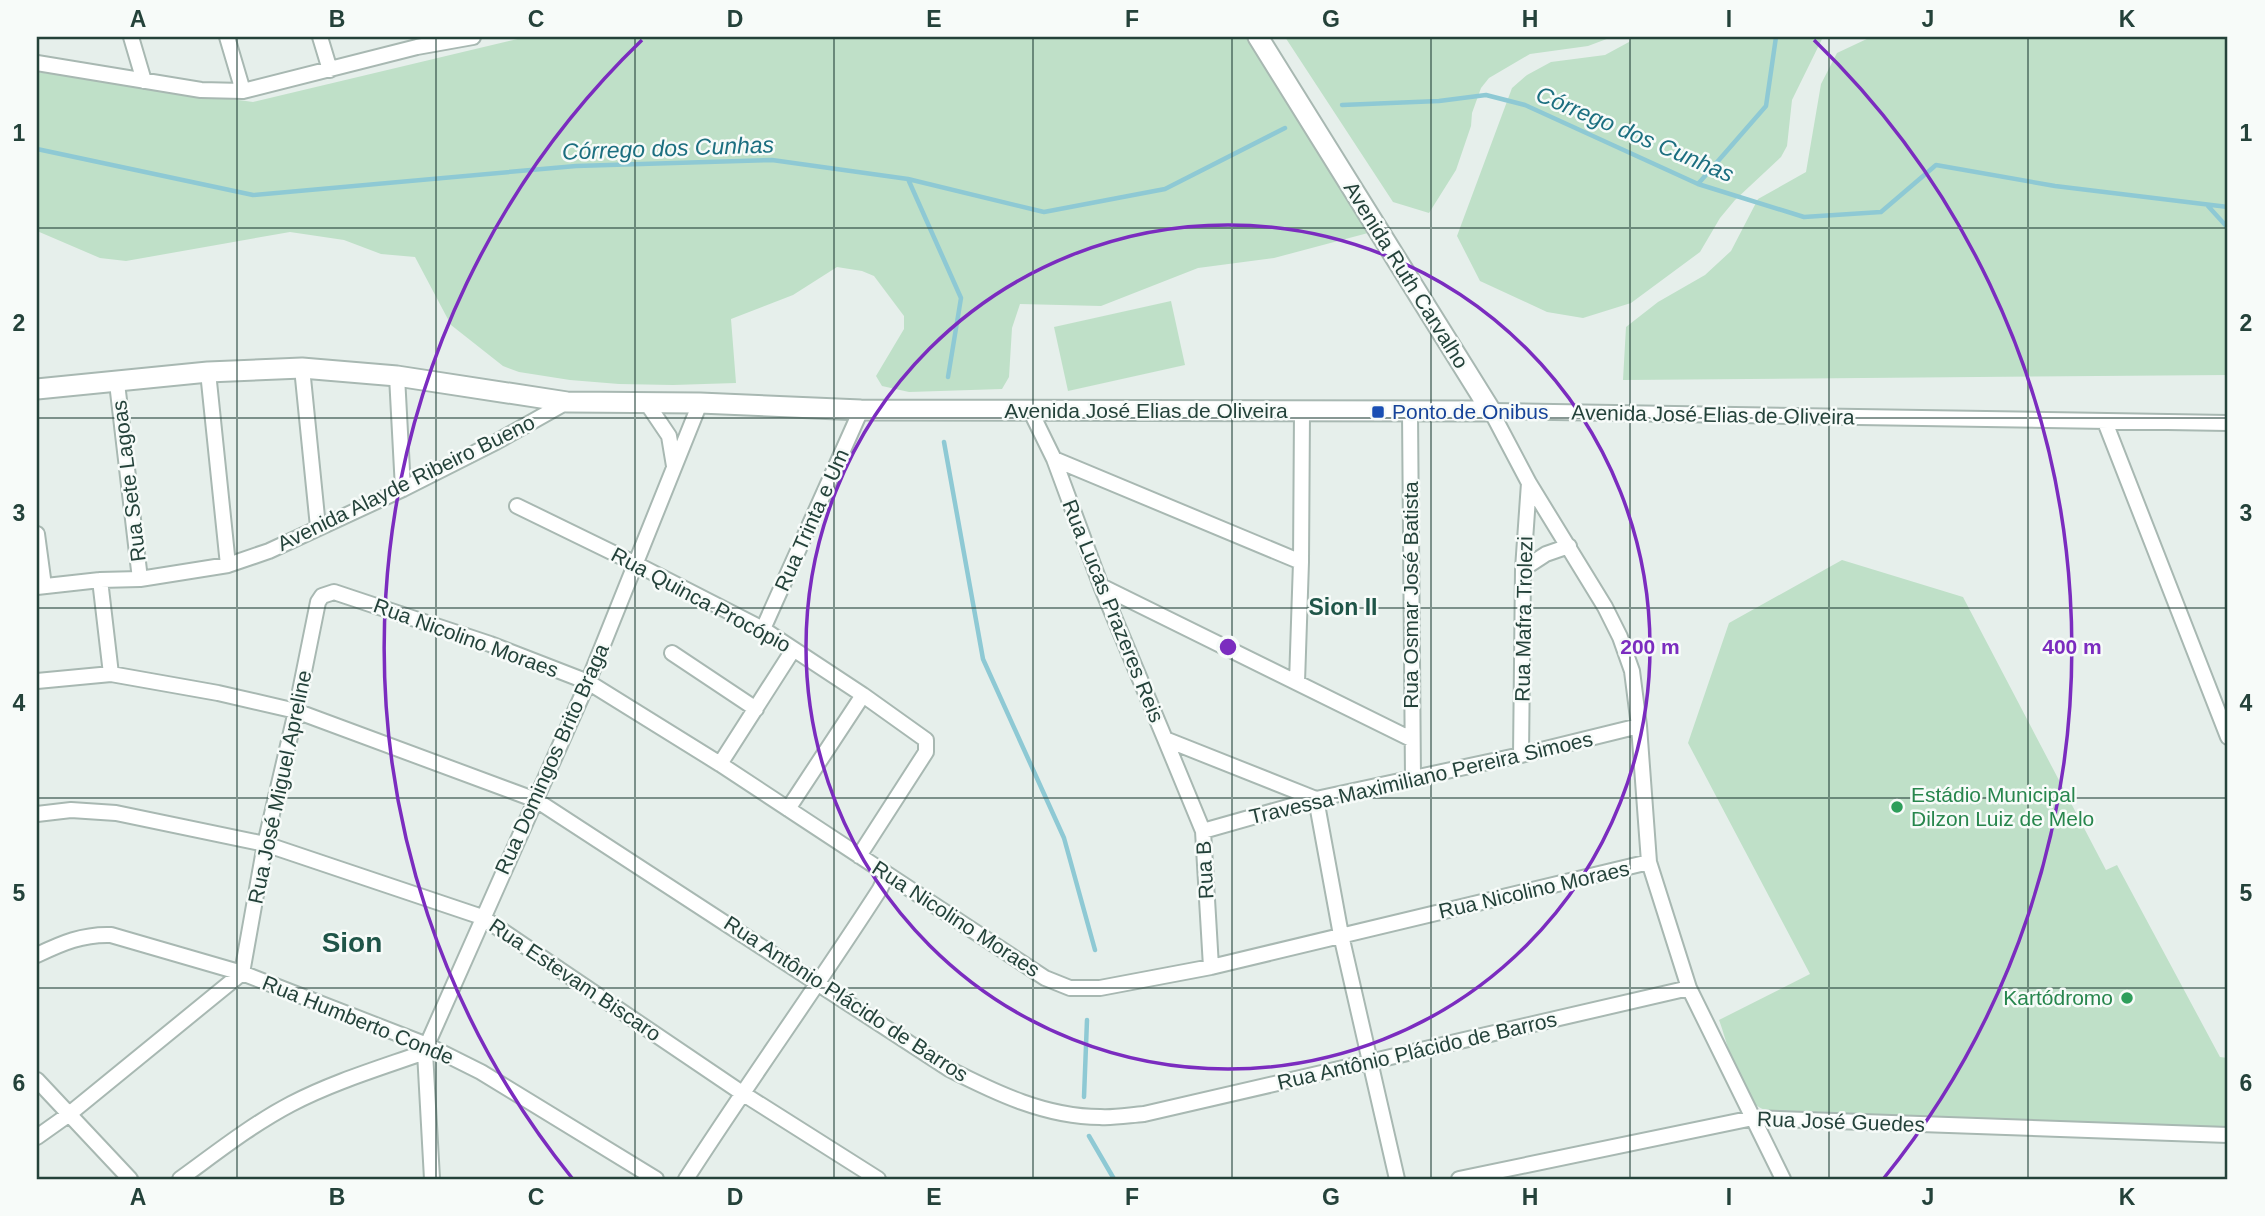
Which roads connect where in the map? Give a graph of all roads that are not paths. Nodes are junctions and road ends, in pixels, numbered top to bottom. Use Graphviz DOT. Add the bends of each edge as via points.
graph roads {
  1 [pos="131,37"];
  2 [pos="227,37"];
  3 [pos="320,37"];
  4 [pos="473,37"];
  5 [pos="1258,37"];
  6 [pos="415,42"];
  7 [pos="37,63"];
  8 [pos="330,70"];
  9 [pos="144,81"];
  10 [pos="243,91"];
  11 [pos="302,368"];
  12 [pos="208,372"];
  13 [pos="397,376"];
  14 [pos="117,383"];
  15 [pos="37,389"];
  16 [pos="567,402"];
  17 [pos="646,402"];
  18 [pos="700,403"];
  19 [pos="861,410"];
  20 [pos="1030,410"];
  21 [pos="1491,411"];
  22 [pos="1302,412"];
  23 [pos="1410,412"];
  24 [pos="2105,422"];
  25 [pos="2228,423"];
  26 [pos="1054,459"];
  27 [pos="675,471"];
  28 [pos="1529,483"];
  29 [pos="403,489"];
  30 [pos="517,506"];
  31 [pos="318,527"];
  32 [pos="37,534"];
  33 [pos="1569,546"];
  34 [pos="1301,562"];
  35 [pos="636,564"];
  36 [pos="228,565"];
  37 [pos="1523,569"];
  38 [pos="140,579"];
  39 [pos="100,580"];
  40 [pos="1101,586"];
  41 [pos="40,587"];
  42 [pos="318,602"];
  43 [pos="763,629"];
  44 [pos="793,650"];
  45 [pos="672,653"];
  46 [pos="111,674"];
  47 [pos="37,681"];
  48 [pos="588,682"];
  49 [pos="1297,682"];
  50 [pos="863,695"];
  51 [pos="756,709"];
  52 [pos="296,712"];
  53 [pos="1639,726"];
  54 [pos="2228,737"];
  55 [pos="1165,739"];
  56 [pos="1411,739"];
  57 [pos="1521,755"];
  58 [pos="720,764"];
  59 [pos="1413,779"];
  60 [pos="1316,799"];
  61 [pos="536,800"];
  62 [pos="788,809"];
  63 [pos="37,814"];
  64 [pos="1203,831"];
  65 [pos="265,844"];
  66 [pos="859,856"];
  67 [pos="1649,862"];
  68 [pos="887,874"];
  69 [pos="482,917"];
  70 [pos="1340,935"];
  71 [pos="37,955"];
  72 [pos="1211,967"];
  73 [pos="243,973"];
  74 [pos="820,984"];
  75 [pos="1689,988"];
  76 [pos="426,1049"];
  77 [pos="1370,1062"];
  78 [pos="37,1080"];
  79 [pos="742,1093"];
  80 [pos="68,1115"];
  81 [pos="1753,1118"];
  82 [pos="2228,1135"];
  83 [pos="37,1137"];
  84 [pos="130,1179"];
  85 [pos="180,1179"];
  86 [pos="432,1179"];
  87 [pos="656,1179"];
  88 [pos="686,1179"];
  89 [pos="878,1179"];
  90 [pos="1397,1179"];
  91 [pos="1459,1179"];
  92 [pos="1783,1179"];
  1 -- 9 [label="street"];
  2 -- 10 [label="street"];
  3 -- 8 [label="street"];
  4 -- 6 [label="street"];
  5 -- 21 [label="street, Avenida Ruth Carvalho"];
  6 -- 8 [label="street"];
  7 -- 9 [label="street"];
  8 -- 10 [label="street"];
  9 -- 10 [label="street"];
  11 -- 12 [label="street, Avenida José Elias de Oliveira"];
  11 -- 13 [label="street, Avenida José Elias de Oliveira"];
  11 -- 31 [label="street"];
  12 -- 14 [label="street, Avenida José Elias de Oliveira"];
  12 -- 36 [label="street"];
  13 -- 16 [label="street, Avenida José Elias de Oliveira"];
  13 -- 29 [label="street"];
  14 -- 15 [label="street, Avenida José Elias de Oliveira"];
  14 -- 38 [label="street, Rua Sete Lagoas"];
  16 -- 17 [label="street, Avenida José Elias de Oliveira"];
  16 -- 29 [label="street, Avenida Alayde Ribeiro Bueno"];
  17 -- 18 [label="street, Avenida José Elias de Oliveira"];
  17 -- 27 [label="street" via="669,436"];
  18 -- 19 [label="street, Avenida José Elias de Oliveira"];
  18 -- 27 [label="street, Rua Domingos Brito Braga"];
  19 -- 20 [label="street, Avenida José Elias de Oliveira"];
  19 -- 43 [label="street, Rua Trinta e Um"];
  20 -- 22 [label="street, Avenida José Elias de Oliveira"];
  20 -- 26 [label="street, Rua Lucas Prazeres Reis"];
  21 -- 23 [label="street, Avenida José Elias de Oliveira"];
  21 -- 24 [label="street, Avenida José Elias de Oliveira"];
  21 -- 28 [label="street, Avenida Ruth Carvalho"];
  22 -- 23 [label="street, Avenida José Elias de Oliveira"];
  22 -- 34 [label="street"];
  23 -- 56 [label="street, Rua Osmar José Batista"];
  24 -- 25 [label="street, Avenida José Elias de Oliveira"];
  24 -- 54 [label="street"];
  26 -- 34 [label="street"];
  26 -- 40 [label="street, Rua Lucas Prazeres Reis"];
  27 -- 35 [label="street, Rua Domingos Brito Braga"];
  28 -- 33 [label="street, Avenida Ruth Carvalho"];
  28 -- 37 [label="street, Rua Mafra Trolezi"];
  29 -- 31 [label="street, Avenida Alayde Ribeiro Bueno"];
  30 -- 35 [label="street, Rua Quinca Procópio"];
  31 -- 36 [label="street, Avenida Alayde Ribeiro Bueno"];
  32 -- 41 [label="street"];
  33 -- 37 [label="street"];
  33 -- 53 [label="street, Avenida Ruth Carvalho" via="1620,637 1632,671"];
  34 -- 49 [label="street"];
  35 -- 43 [label="street, Rua Quinca Procópio"];
  35 -- 48 [label="street, Rua Domingos Brito Braga"];
  36 -- 38 [label="street, Avenida Alayde Ribeiro Bueno"];
  37 -- 57 [label="street, Rua Mafra Trolezi"];
  38 -- 39 [label="street, Avenida Alayde Ribeiro Bueno"];
  39 -- 41 [label="street, Avenida Alayde Ribeiro Bueno"];
  39 -- 46 [label="street"];
  40 -- 49 [label="street"];
  40 -- 55 [label="street, Rua Lucas Prazeres Reis"];
  42 -- 48 [label="street, Rua Nicolino Moraes" via="334,592"];
  42 -- 52 [label="street, Rua José Miguel Apreline"];
  43 -- 44 [label="street, Rua Quinca Procópio"];
  44 -- 50 [label="street, Rua Quinca Procópio"];
  44 -- 51 [label="street"];
  45 -- 51 [label="street"];
  46 -- 47 [label="street, Rua Antônio Plácido de Barros"];
  46 -- 52 [label="street, Rua Antônio Plácido de Barros"];
  48 -- 58 [label="street, Rua Nicolino Moraes"];
  48 -- 61 [label="street, Rua Domingos Brito Braga"];
  49 -- 56 [label="street"];
  50 -- 62 [label="street"];
  50 -- 66 [label="street, Rua Quinca Procópio" via="926,740 926,752"];
  51 -- 58 [label="street"];
  52 -- 61 [label="street, Rua Antônio Plácido de Barros"];
  52 -- 65 [label="street, Rua José Miguel Apreline"];
  53 -- 57 [label="street, Travessa Maximiliano Pereira Simoes"];
  53 -- 67 [label="street, Avenida Ruth Carvalho"];
  55 -- 60 [label="street, Rua Lucas Prazeres Reis"];
  55 -- 64 [label="street, Rua B"];
  56 -- 59 [label="street, Rua Osmar José Batista"];
  57 -- 59 [label="street, Travessa Maximiliano Pereira Simoes"];
  58 -- 62 [label="street, Rua Nicolino Moraes"];
  59 -- 60 [label="street, Travessa Maximiliano Pereira Simoes"];
  60 -- 64 [label="street, Travessa Maximiliano Pereira Simoes"];
  60 -- 70 [label="street"];
  61 -- 69 [label="street, Rua Domingos Brito Braga"];
  61 -- 74 [label="street, Rua Antônio Plácido de Barros"];
  62 -- 66 [label="street, Rua Nicolino Moraes"];
  63 -- 65 [label="street, Rua Estevam Biscaro" via="71,810 116,813"];
  64 -- 72 [label="street, Rua B"];
  65 -- 69 [label="street, Rua Estevam Biscaro"];
  65 -- 73 [label="street, Rua José Miguel Apreline"];
  66 -- 68 [label="street, Rua Nicolino Moraes"];
  67 -- 70 [label="street, Rua Nicolino Moraes"];
  67 -- 75 [label="street, Avenida Ruth Carvalho"];
  68 -- 72 [label="street, Rua Nicolino Moraes" via="1045,978 1070,988 1100,988"];
  68 -- 74 [label="street"];
  69 -- 76 [label="street, Rua Domingos Brito Braga"];
  69 -- 79 [label="street, Rua Estevam Biscaro"];
  70 -- 72 [label="street, Rua Nicolino Moraes"];
  70 -- 77 [label="street"];
  71 -- 73 [label="street, Rua Humberto Conde" via="68,940 111,935"];
  73 -- 76 [label="street, Rua Humberto Conde"];
  73 -- 80 [label="street"];
  74 -- 77 [label="street, Rua Antônio Plácido de Barros" via="949,1069 1004,1096 1099,1118 1144,1114"];
  74 -- 79 [label="street"];
  75 -- 77 [label="street, Rua Antônio Plácido de Barros"];
  75 -- 81 [label="street, Avenida Ruth Carvalho"];
  76 -- 85 [label="street" via="296,1101"];
  76 -- 86 [label="street"];
  76 -- 87 [label="street, Rua Humberto Conde" via="481,1072"];
  77 -- 90 [label="street"];
  78 -- 80 [label="street"];
  79 -- 88 [label="street"];
  79 -- 89 [label="street, Rua Estevam Biscaro"];
  80 -- 83 [label="street"];
  80 -- 84 [label="street"];
  81 -- 82 [label="street, Rua José Guedes"];
  81 -- 91 [label="street, Rua José Guedes"];
  81 -- 92 [label="street, Avenida Ruth Carvalho"];
}
